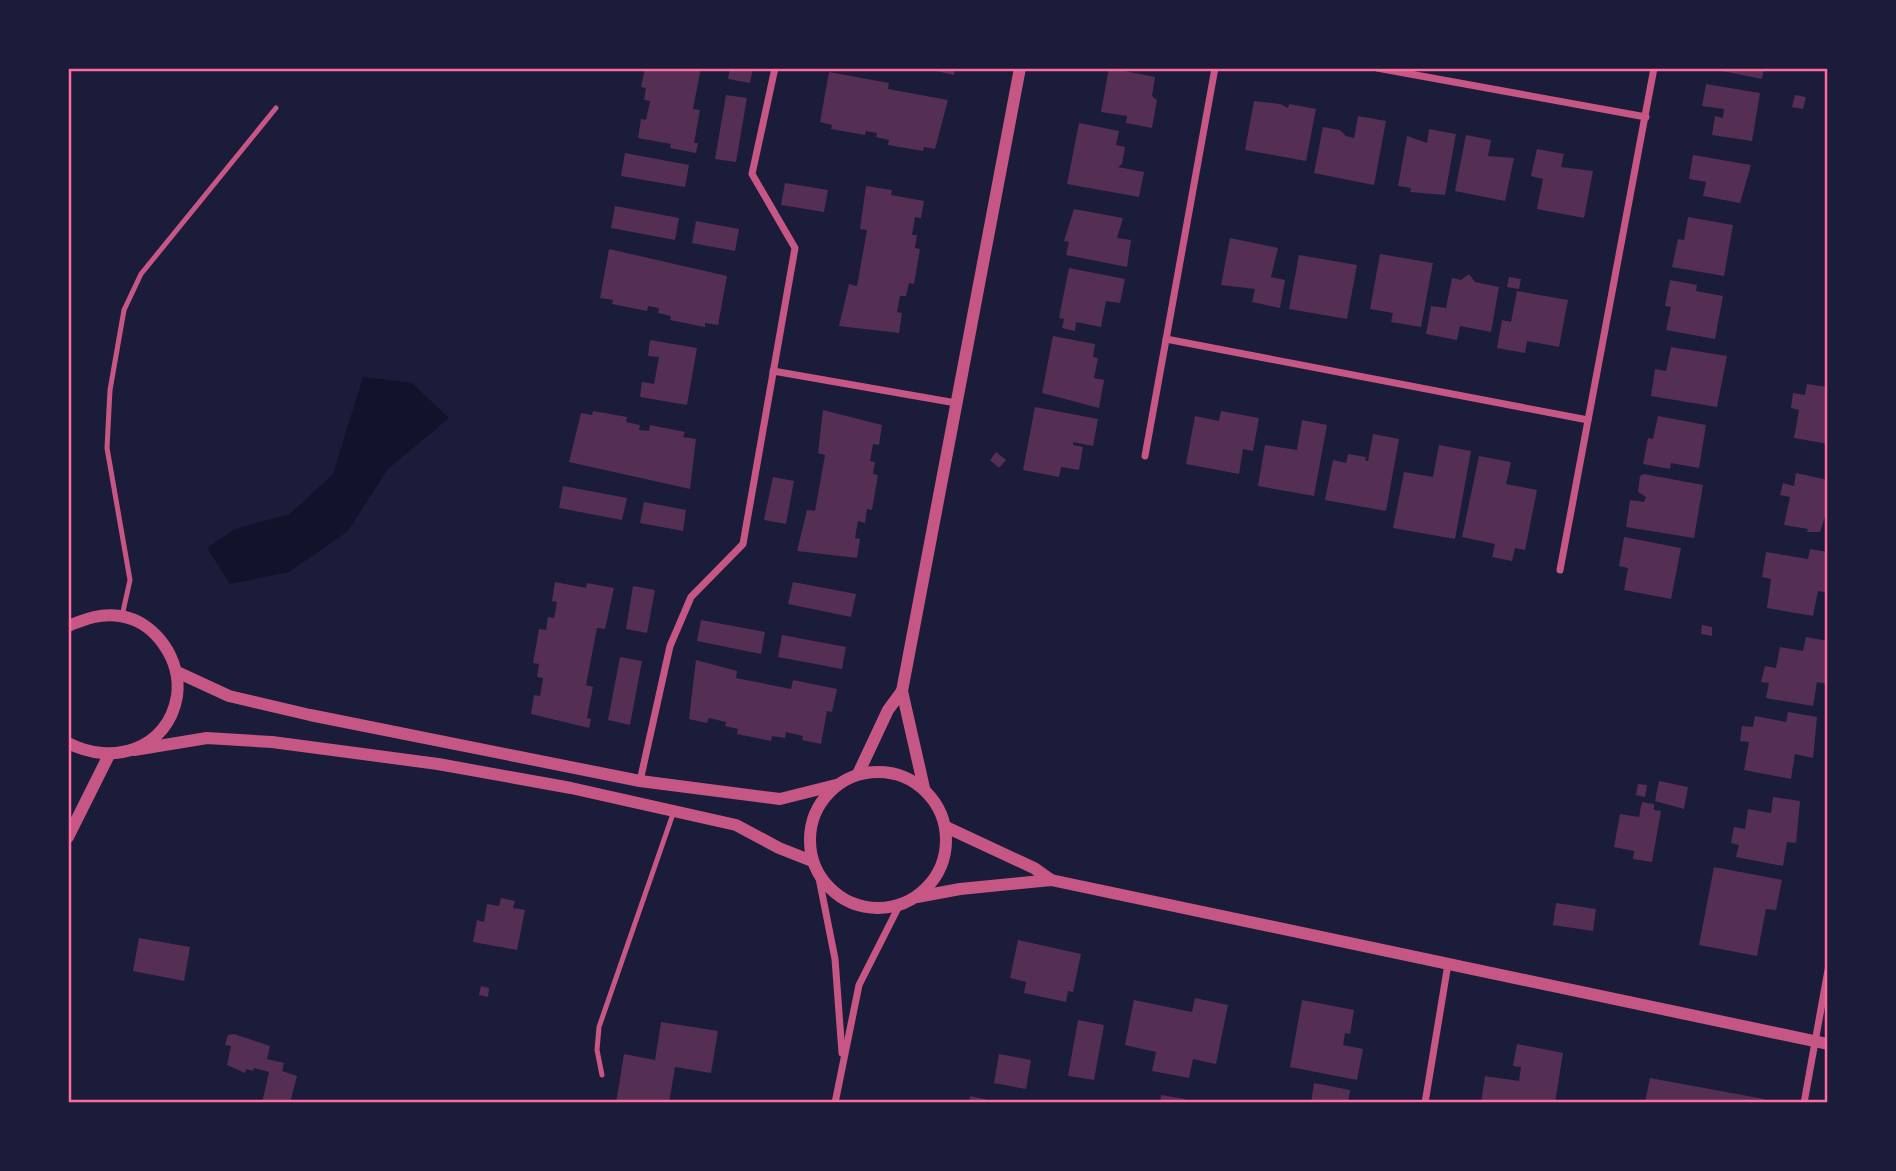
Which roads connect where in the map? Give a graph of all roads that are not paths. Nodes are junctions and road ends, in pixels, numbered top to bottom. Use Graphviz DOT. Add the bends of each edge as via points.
graph roads {
  1 [pos="775,68"];
  2 [pos="1020,68"];
  3 [pos="1215,68"];
  4 [pos="1377,68"];
  5 [pos="1654,68"];
  6 [pos="276,108"];
  7 [pos="1646,117"];
  8 [pos="1166,339"];
  9 [pos="773,371"];
  10 [pos="956,403"];
  11 [pos="1588,420"];
  12 [pos="1145,456"];
  13 [pos="1560,570"];
  14 [pos="122,616"];
  15 [pos="68,626"];
  16 [pos="177,672"];
  17 [pos="902,691"];
  18 [pos="68,743"];
  19 [pos="134,750"];
  20 [pos="110,755"];
  21 [pos="858,774"];
  22 [pos="640,781"];
  23 [pos="836,785"];
  24 [pos="924,788"];
  25 [pos="674,811"];
  26 [pos="946,827"];
  27 [pos="68,837"];
  28 [pos="815,867"];
  29 [pos="1051,880"];
  30 [pos="916,897"];
  31 [pos="899,906"];
  32 [pos="1448,964"];
  33 [pos="1828,970"];
  34 [pos="1821,1042"];
  35 [pos="842,1060"];
  36 [pos="602,1075"];
  37 [pos="835,1103"];
  38 [pos="1425,1103"];
  39 [pos="1804,1103"];
  1 -- 9 [label="street" via="752,174 795,248"];
  2 -- 10 [label="street"];
  3 -- 8 [label="street"];
  4 -- 7 [label="street"];
  5 -- 7 [label="street"];
  6 -- 14 [label="lane" via="141,274 124,310 110,390 107,448 130,580"];
  7 -- 11 [label="street"];
  8 -- 11 [label="street"];
  8 -- 12 [label="street"];
  9 -- 10 [label="street"];
  9 -- 22 [label="street" via="743,544 691,597 670,646"];
  10 -- 17 [label="street"];
  11 -- 13 [label="street"];
  14 -- 15 [label="street" via="94,616"];
  14 -- 16 [label="street" via="147,627 166,647"];
  16 -- 19 [label="street" via="177,696 169,719 154,738"];
  16 -- 22 [label="street" via="229,696"];
  17 -- 21 [label="street"];
  17 -- 24 [label="street"];
  18 -- 20 [label="street" via="85,752"];
  19 -- 20 [label="street"];
  19 -- 25 [label="street" via="207,738 272,742 451,766"];
  20 -- 27 [label="street"];
  21 -- 23 [label="street"];
  21 -- 24 [label="street" via="881,771 904,776"];
  22 -- 23 [label="street" via="780,799"];
  23 -- 28 [label="street" via="812,820 809,840"];
  24 -- 26 [label="street"];
  25 -- 28 [label="street" via="736,825"];
  25 -- 36 [label="lane" via="599,1027"];
  26 -- 29 [label="street"];
  26 -- 30 [label="street" via="942,867"];
  28 -- 31 [label="street" via="835,894 865,908"];
  28 -- 35 [label="street" via="835,959"];
  29 -- 30 [label="street"];
  29 -- 32 [label="street"];
  30 -- 31 [label="street"];
  31 -- 35 [label="street" via="859,985"];
  32 -- 34 [label="street"];
  32 -- 38 [label="street"];
  33 -- 34 [label="street"];
  34 -- 39 [label="street"];
  35 -- 37 [label="street"];
}
